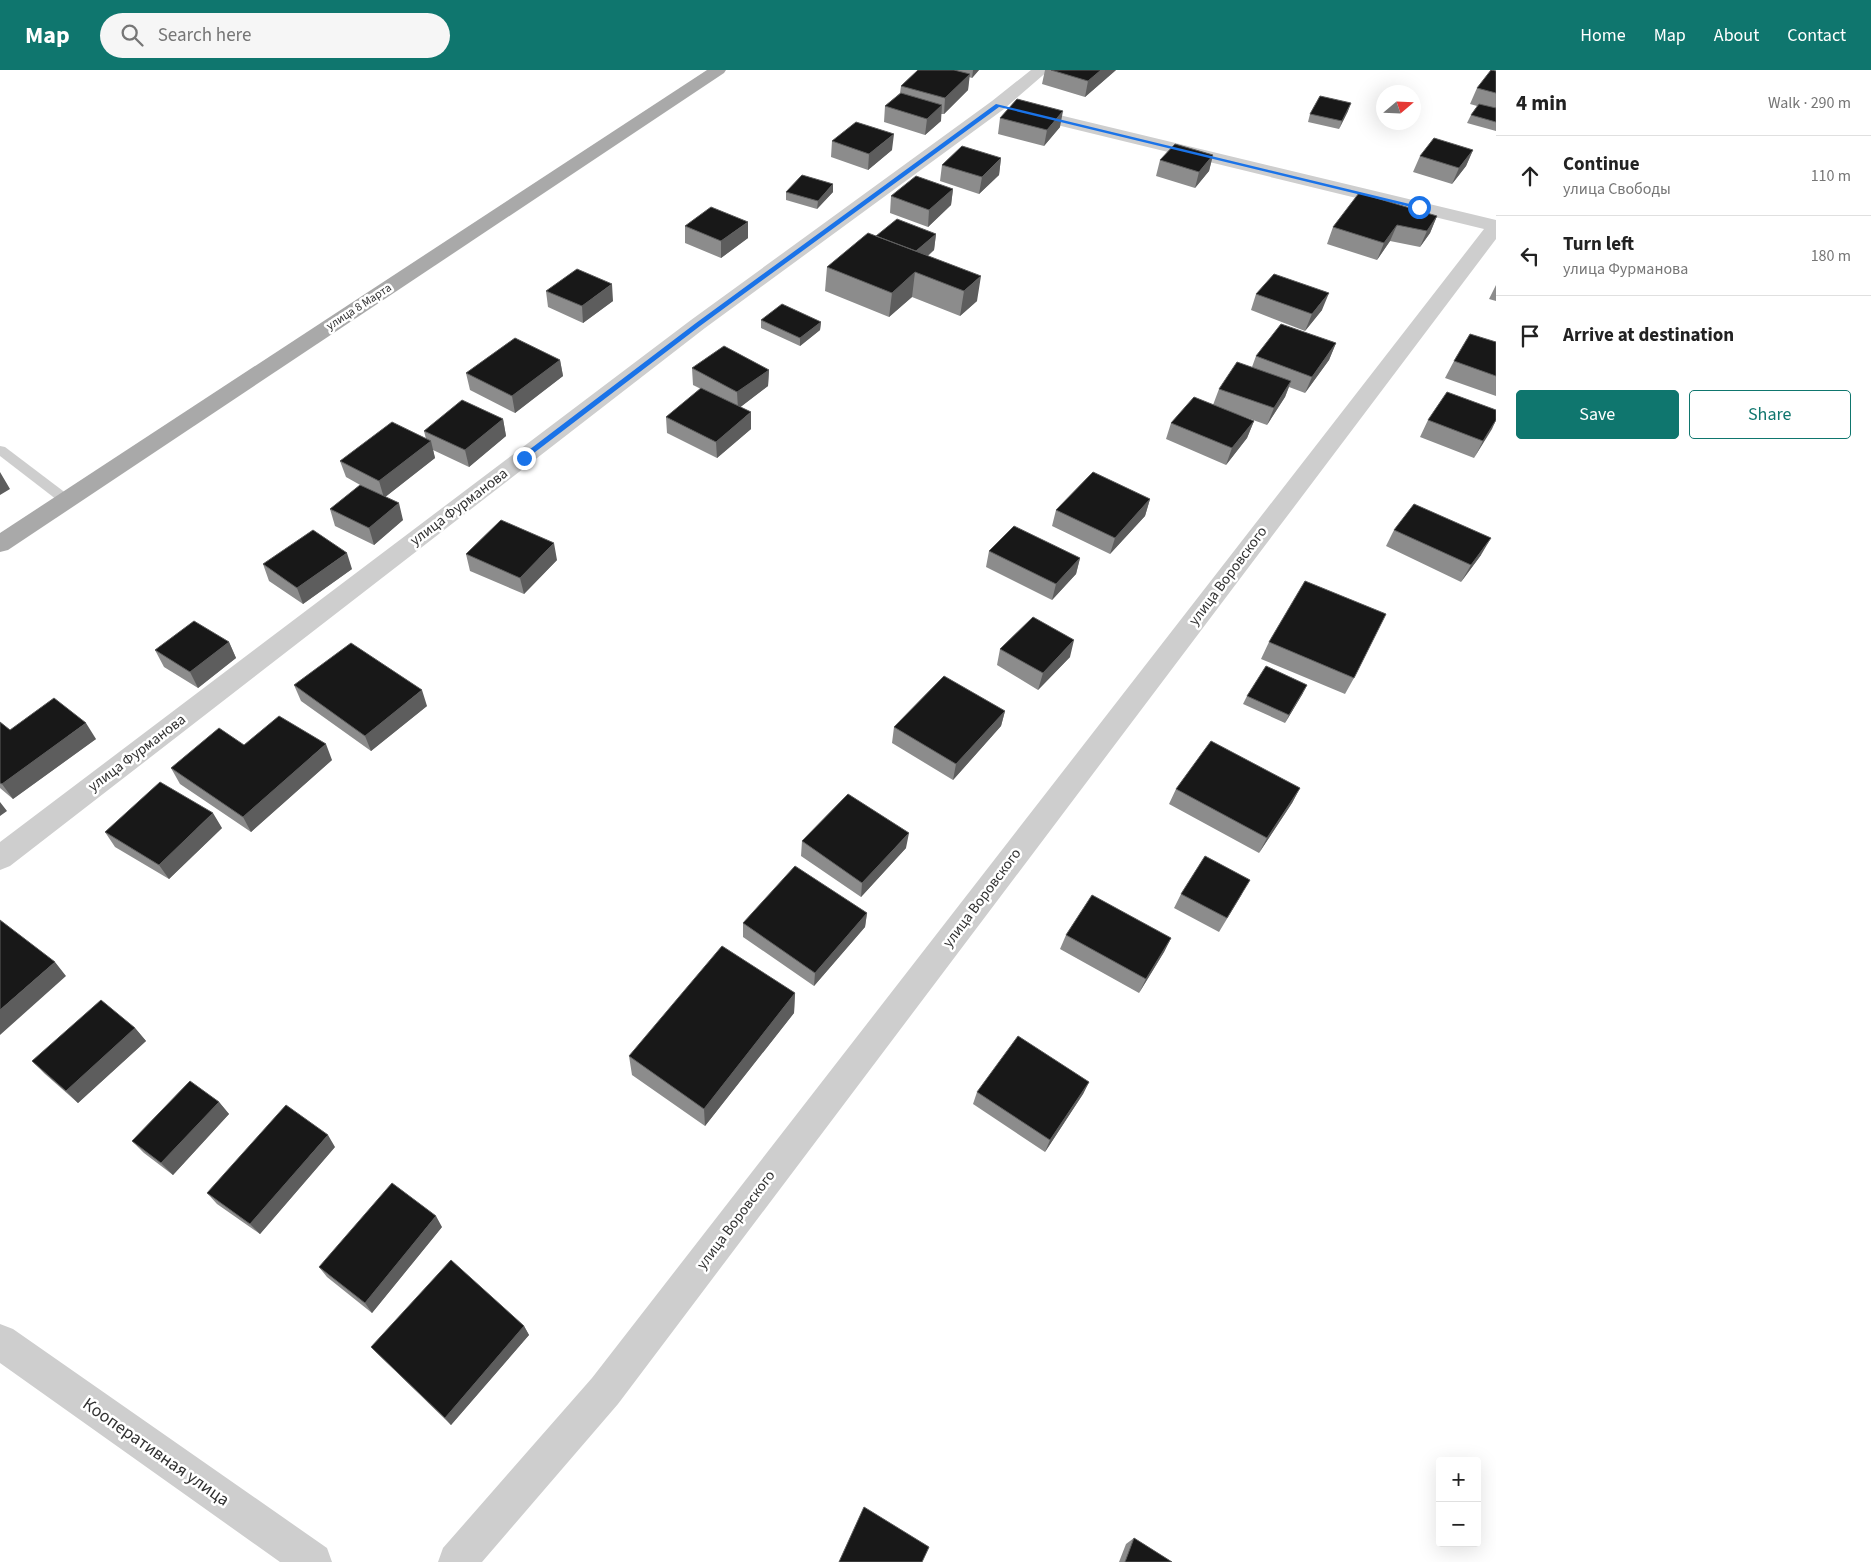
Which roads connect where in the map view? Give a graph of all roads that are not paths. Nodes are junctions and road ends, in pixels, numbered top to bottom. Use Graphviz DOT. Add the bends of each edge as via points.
graph roads {
  1 [pos="718,70"];
  2 [pos="1041,70"];
  3 [pos="998,105"];
  4 [pos="1496,226"];
  5 [pos="0,450"];
  6 [pos="66,500"];
  7 [pos="0,544"];
  8 [pos="0,858"];
  9 [pos="0,1342"];
  10 [pos="313,1562"];
  11 [pos="457,1562"];
  1 -- 6 [label="main road, улица 8 Марта"];
  2 -- 3 [label="street, улица Фурманова"];
  3 -- 4 [label="street"];
  3 -- 8 [label="street, улица Фурманова" via="698,324"];
  4 -- 11 [label="street, улица Воровского" via="605,1391"];
  5 -- 6 [label="lane"];
  6 -- 7 [label="main road, улица 8 Марта"];
  9 -- 10 [label="street, Кооперативная улица"];
}
